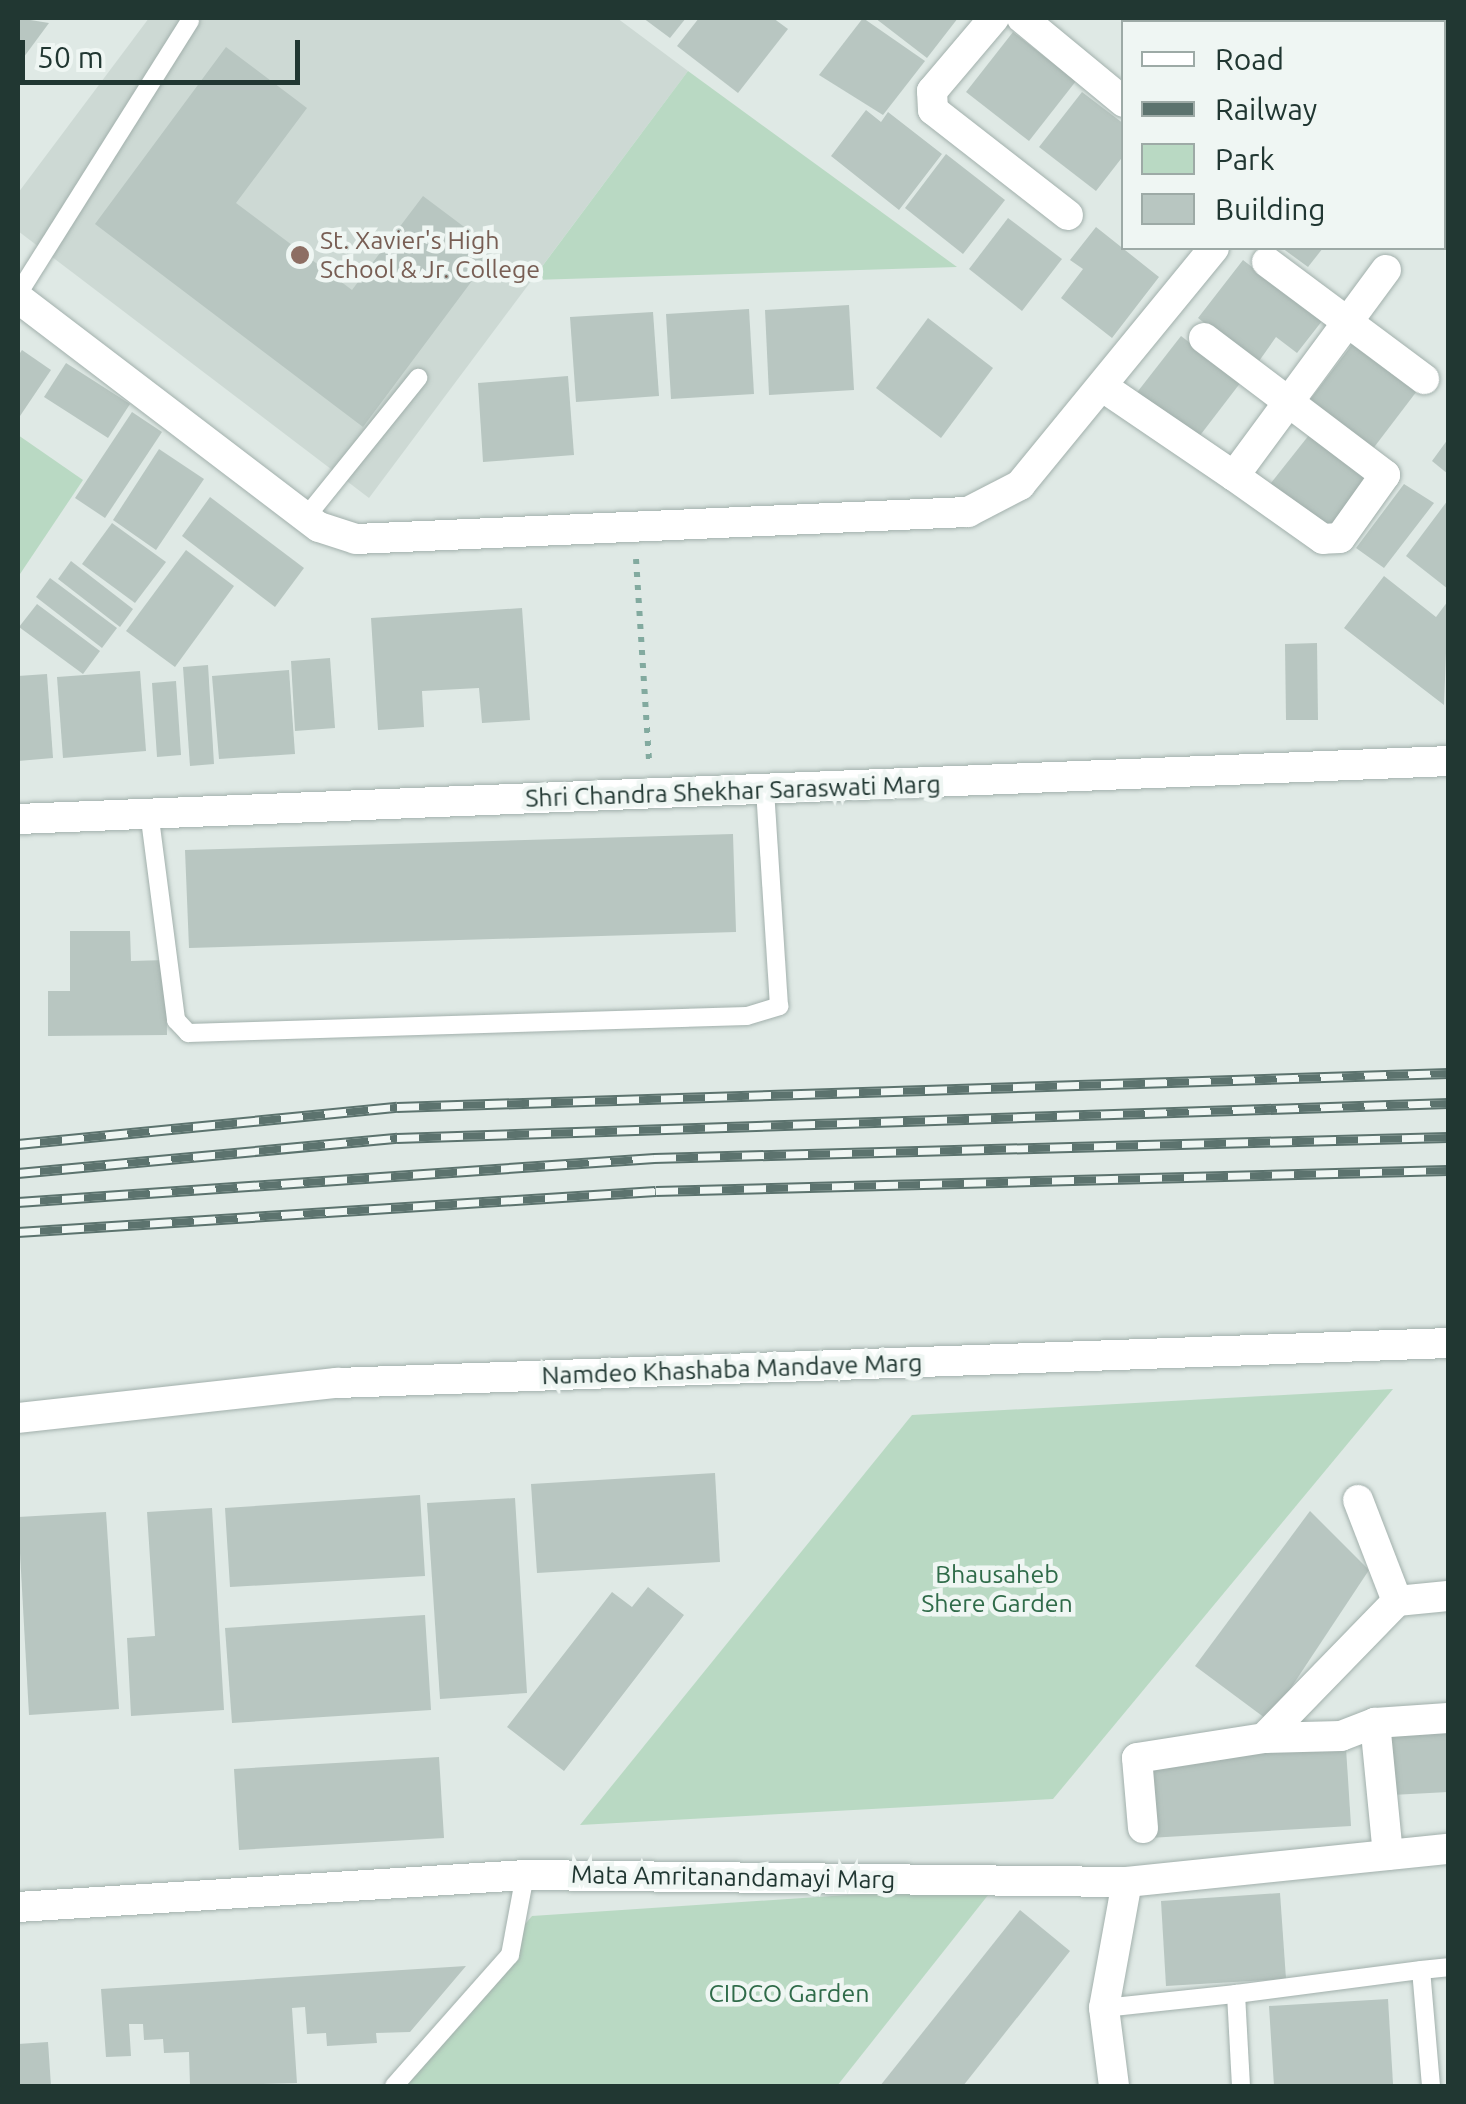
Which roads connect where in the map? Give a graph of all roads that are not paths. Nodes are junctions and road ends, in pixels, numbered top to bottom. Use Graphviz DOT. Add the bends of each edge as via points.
graph roads {
  1 [pos="994,18"];
  2 [pos="1022,18"];
  3 [pos="190,22"];
  4 [pos="1121,100"];
  5 [pos="1068,215"];
  6 [pos="1212,250"];
  7 [pos="1266,262"];
  8 [pos="1386,270"];
  9 [pos="18,296"];
  10 [pos="1347,322"];
  11 [pos="1204,338"];
  12 [pos="418,378"];
  13 [pos="1424,379"];
  14 [pos="1102,388"];
  15 [pos="1288,403"];
  16 [pos="1234,476"];
  17 [pos="306,517"];
  18 [pos="1448,761"];
  19 [pos="765,790"];
  20 [pos="150,819"];
  21 [pos="18,820"];
  22 [pos="1448,1343"];
  23 [pos="18,1418"];
  24 [pos="1358,1500"];
  25 [pos="1448,1596"];
  26 [pos="1397,1601"];
  27 [pos="1448,1718"];
  28 [pos="1375,1723"];
  29 [pos="1264,1738"];
  30 [pos="1143,1828"];
  31 [pos="1448,1850"];
  32 [pos="1388,1856"];
  33 [pos="525,1875"];
  34 [pos="1126,1882"];
  35 [pos="18,1907"];
  36 [pos="1448,1967"];
  37 [pos="1420,1970"];
  38 [pos="1236,1994"];
  39 [pos="1104,2008"];
  40 [pos="394,2086"];
  41 [pos="1114,2086"];
  42 [pos="1241,2086"];
  43 [pos="1431,2086"];
  1 -- 5 [label="street" via="932,91 934,110"];
  2 -- 4 [label="street"];
  3 -- 9 [label="lane"];
  6 -- 14 [label="street"];
  7 -- 10 [label="street"];
  8 -- 10 [label="street"];
  9 -- 17 [label="street"];
  10 -- 13 [label="street"];
  10 -- 15 [label="street"];
  11 -- 15 [label="street"];
  12 -- 17 [label="lane"];
  14 -- 16 [label="street"];
  14 -- 17 [label="street" via="1020,485 968,512 356,539"];
  15 -- 16 [label="street"];
  15 -- 16 [label="street" via="1385,475 1340,538 1322,540"];
  18 -- 19 [label="street, Shri Chandra Shekhar Saraswati Marg"];
  19 -- 20 [label="street, Shri Chandra Shekhar Saraswati Marg"];
  19 -- 20 [label="lane" via="779,1006 747,1016 188,1033 176,1020"];
  20 -- 21 [label="street, Shri Chandra Shekhar Saraswati Marg"];
  22 -- 23 [label="street, Namdeo Khashaba Mandave Marg" via="337,1384"];
  24 -- 26 [label="street"];
  25 -- 26 [label="street"];
  26 -- 29 [label="street"];
  27 -- 28 [label="street"];
  28 -- 29 [label="street" via="1341,1736"];
  28 -- 32 [label="street"];
  29 -- 30 [label="street" via="1137,1758"];
  31 -- 32 [label="street, Mata Amritanandamayi Marg"];
  32 -- 34 [label="street, Mata Amritanandamayi Marg"];
  33 -- 34 [label="street, Mata Amritanandamayi Marg"];
  33 -- 35 [label="street, Mata Amritanandamayi Marg"];
  33 -- 40 [label="lane" via="510,1956"];
  34 -- 39 [label="street"];
  36 -- 37 [label="lane"];
  37 -- 38 [label="lane"];
  37 -- 43 [label="lane"];
  38 -- 39 [label="lane"];
  38 -- 42 [label="lane"];
  39 -- 41 [label="street"];
}
